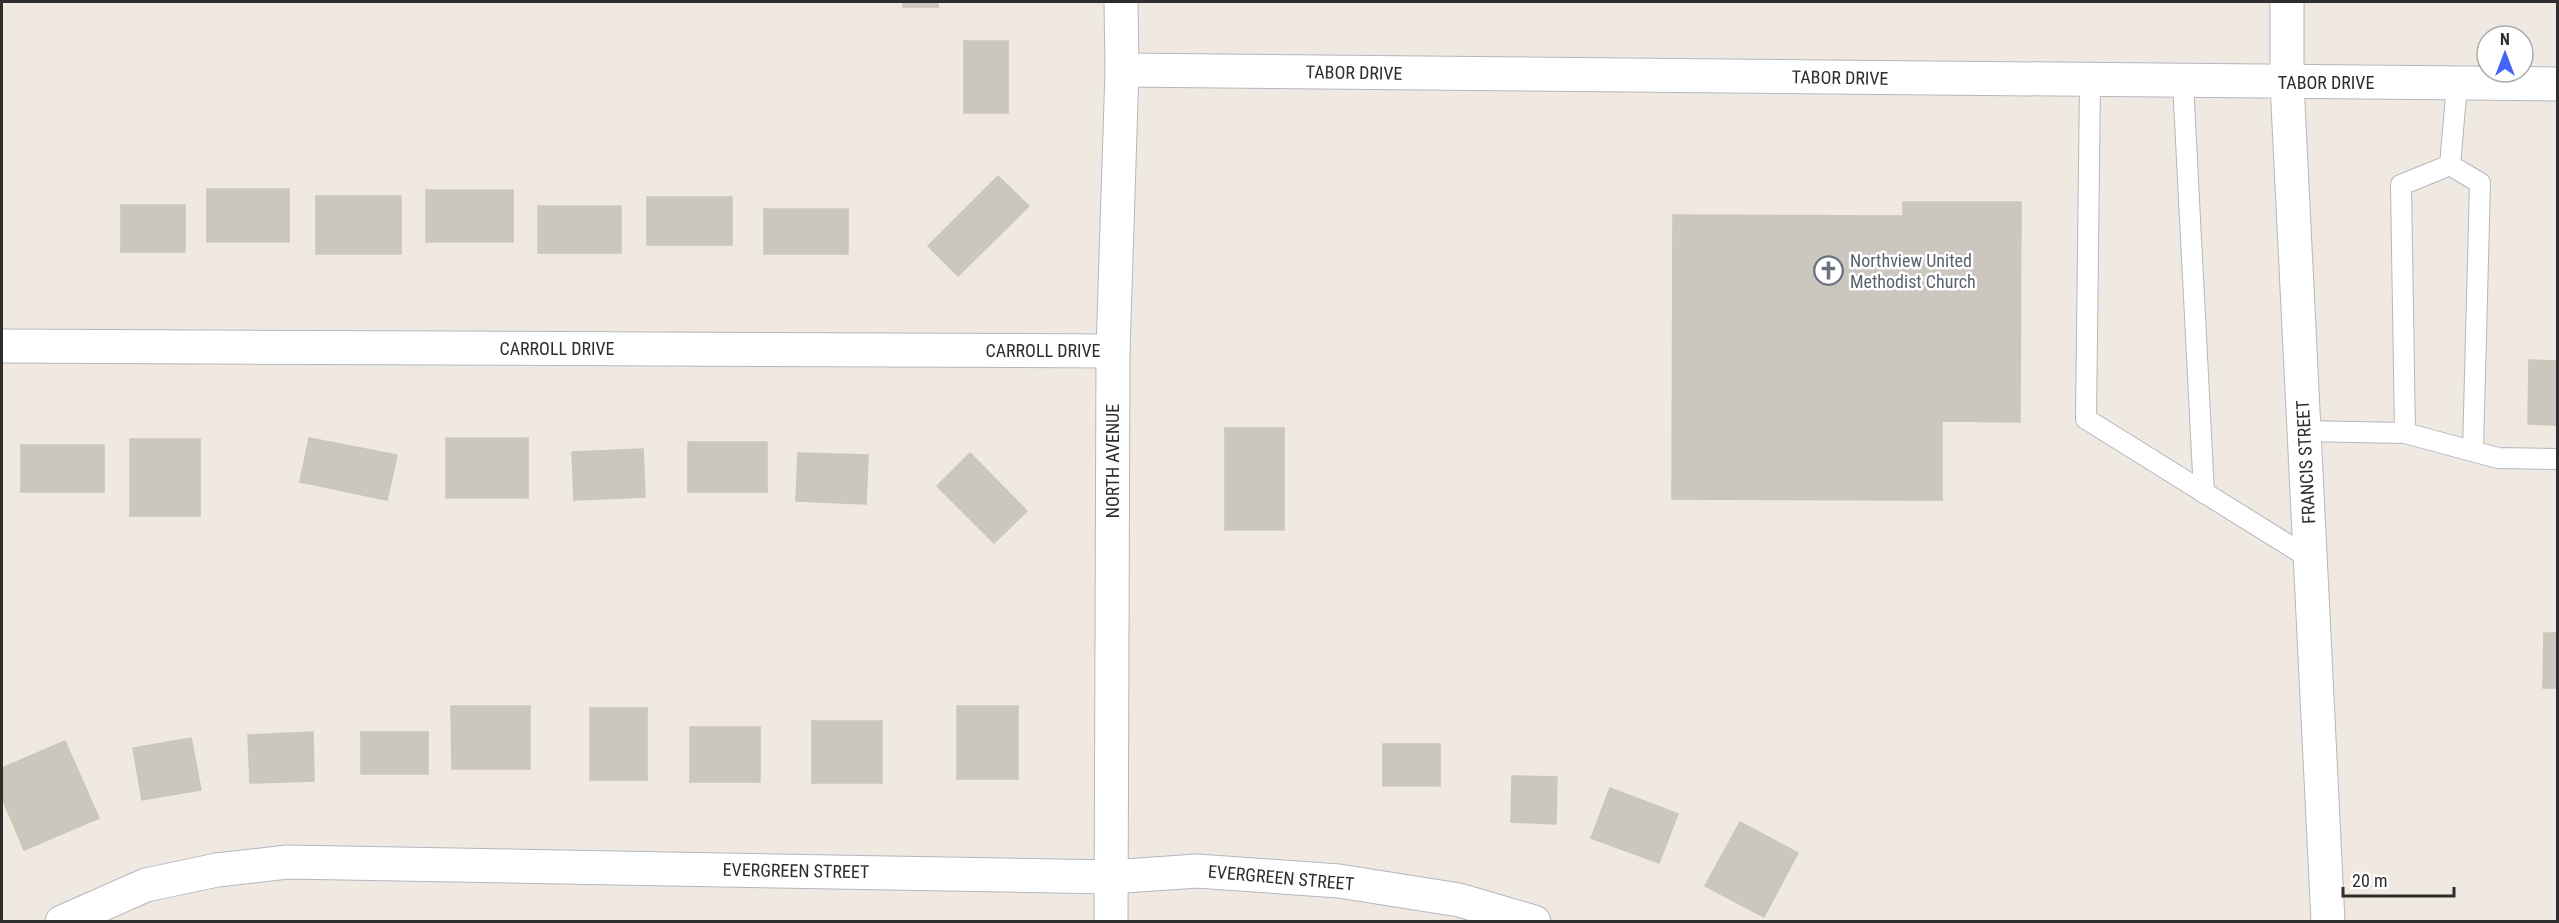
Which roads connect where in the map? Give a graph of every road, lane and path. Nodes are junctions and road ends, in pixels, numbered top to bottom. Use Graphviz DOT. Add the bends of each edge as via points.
graph roads {
  1 [pos="1121,2"];
  2 [pos="2287,2"];
  3 [pos="1122,70"];
  4 [pos="2090,81"];
  5 [pos="2183,82"];
  6 [pos="2287,83"];
  7 [pos="2457,84"];
  8 [pos="2558,84"];
  9 [pos="2450,165"];
  10 [pos="2,346"];
  11 [pos="1113,351"];
  12 [pos="2304,431"];
  13 [pos="2405,433"];
  14 [pos="2473,451"];
  15 [pos="2558,459"];
  16 [pos="2204,493"];
  17 [pos="2311,559"];
  18 [pos="1110,877"];
  19 [pos="62,921"];
  20 [pos="1111,921"];
  21 [pos="1534,921"];
  22 [pos="2328,921"];
  1 -- 3 [label="street, NORTH AVENUE"];
  2 -- 6 [label="street, FRANCIS STREET"];
  3 -- 4 [label="street, TABOR DRIVE"];
  3 -- 11 [label="street, NORTH AVENUE"];
  4 -- 5 [label="street, TABOR DRIVE"];
  4 -- 16 [label="lane" via="2086,419"];
  5 -- 6 [label="street, TABOR DRIVE"];
  5 -- 16 [label="lane"];
  6 -- 7 [label="street, TABOR DRIVE"];
  6 -- 12 [label="street, FRANCIS STREET"];
  7 -- 8 [label="street, TABOR DRIVE"];
  7 -- 9 [label="lane"];
  9 -- 13 [label="lane" via="2401,185"];
  9 -- 14 [label="lane" via="2480,183"];
  10 -- 11 [label="street, CARROLL DRIVE"];
  11 -- 18 [label="street, NORTH AVENUE"];
  12 -- 13 [label="lane"];
  12 -- 17 [label="street, FRANCIS STREET"];
  13 -- 14 [label="lane"];
  14 -- 15 [label="lane" via="2498,458"];
  16 -- 17 [label="lane"];
  17 -- 22 [label="street, FRANCIS STREET"];
  18 -- 19 [label="street, EVERGREEN STREET" via="287,862 217,870 146,885"];
  18 -- 20 [label="street, NORTH AVENUE"];
  18 -- 21 [label="street, EVERGREEN STREET" via="1197,871 1339,881 1459,900"];
}
